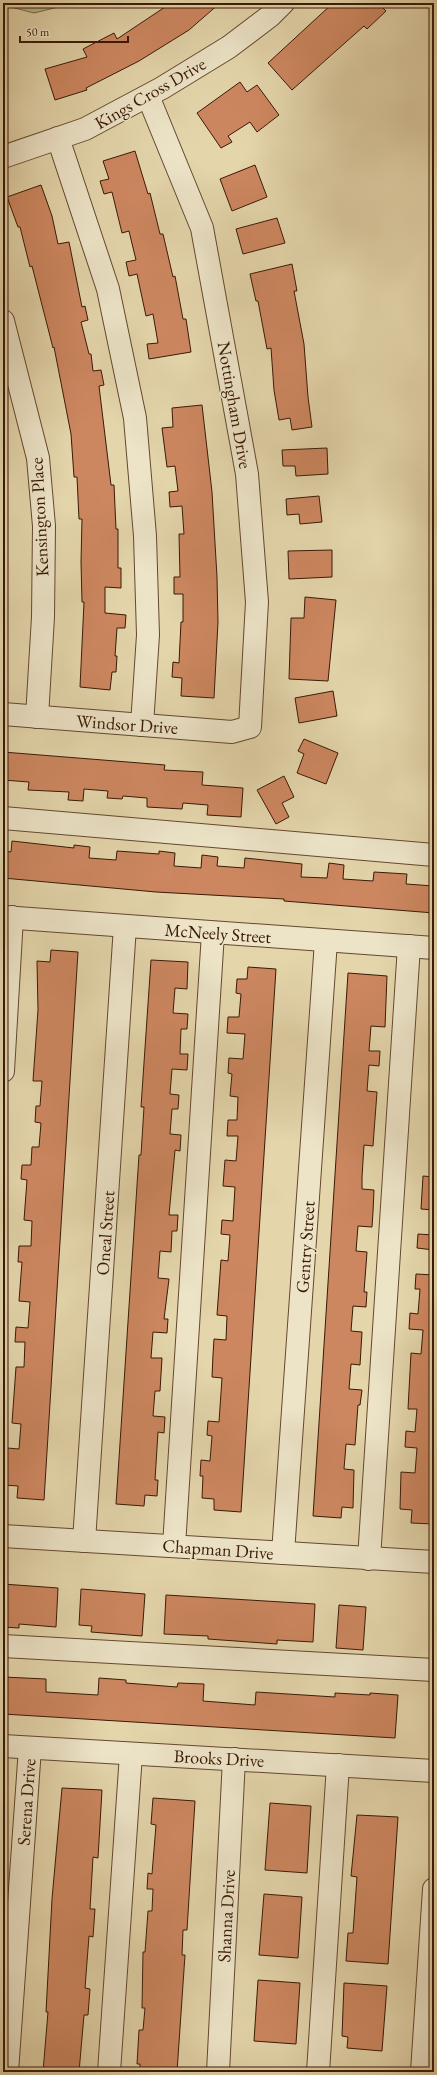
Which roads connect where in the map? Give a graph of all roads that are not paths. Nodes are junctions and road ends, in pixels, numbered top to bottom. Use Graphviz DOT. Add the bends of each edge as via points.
graph roads {
  1 [pos="283,3"];
  2 [pos="148,96"];
  3 [pos="58,138"];
  4 [pos="3,157"];
  5 [pos="3,321"];
  6 [pos="3,714"];
  7 [pos="38,717"];
  8 [pos="142,725"];
  9 [pos="250,727"];
  10 [pos="3,818"];
  11 [pos="434,854"];
  12 [pos="8,917"];
  13 [pos="125,926"];
  14 [pos="213,932"];
  15 [pos="326,941"];
  16 [pos="409,946"];
  17 [pos="434,948"];
  18 [pos="3,1071"];
  19 [pos="3,1536"];
  20 [pos="84,1541"];
  21 [pos="174,1546"];
  22 [pos="283,1553"];
  23 [pos="369,1558"];
  24 [pos="434,1562"];
  25 [pos="3,1646"];
  26 [pos="434,1670"];
  27 [pos="3,1746"];
  28 [pos="30,1748"];
  29 [pos="131,1754"];
  30 [pos="234,1759"];
  31 [pos="338,1765"];
  32 [pos="434,1771"];
  33 [pos="434,1889"];
  34 [pos="7,2072"];
  35 [pos="109,2072"];
  36 [pos="218,2072"];
  37 [pos="318,2072"];
  38 [pos="422,2072"];
  1 -- 2 [label="street, Kings Cross Drive" via="229,47"];
  2 -- 3 [label="street, Kings Cross Drive" via="85,129"];
  2 -- 9 [label="street, Nottingham Drive" via="202,228 247,474 257,602"];
  3 -- 4 [label="street, Kings Cross Drive"];
  3 -- 8 [label="street" via="108,289 135,418 145,536 148,635"];
  5 -- 7 [label="street, Kensington Place" via="38,458 44,541"];
  6 -- 7 [label="street, Windsor Drive"];
  7 -- 8 [label="street, Windsor Drive"];
  8 -- 9 [label="street, Windsor Drive" via="232,732"];
  10 -- 11 [label="street"];
  12 -- 13 [label="street, McNeely Street"];
  12 -- 18 [label="street"];
  13 -- 14 [label="street, McNeely Street"];
  13 -- 20 [label="street, Oneal Street"];
  14 -- 15 [label="street, McNeely Street"];
  14 -- 21 [label="street"];
  15 -- 16 [label="street, McNeely Street"];
  15 -- 22 [label="street, Gentry Street"];
  16 -- 17 [label="street, McNeely Street"];
  16 -- 23 [label="street"];
  19 -- 20 [label="street, Chapman Drive"];
  20 -- 21 [label="street, Chapman Drive"];
  21 -- 22 [label="street, Chapman Drive"];
  22 -- 23 [label="street, Chapman Drive"];
  23 -- 24 [label="street, Chapman Drive"];
  25 -- 26 [label="street"];
  27 -- 28 [label="street, Brooks Drive"];
  28 -- 29 [label="street, Brooks Drive"];
  28 -- 34 [label="street, Serena Drive"];
  29 -- 30 [label="street, Brooks Drive"];
  29 -- 35 [label="street"];
  30 -- 31 [label="street, Brooks Drive"];
  30 -- 36 [label="street, Shanna Drive"];
  31 -- 32 [label="street, Brooks Drive"];
  31 -- 37 [label="street"];
  33 -- 38 [label="street"];
}
